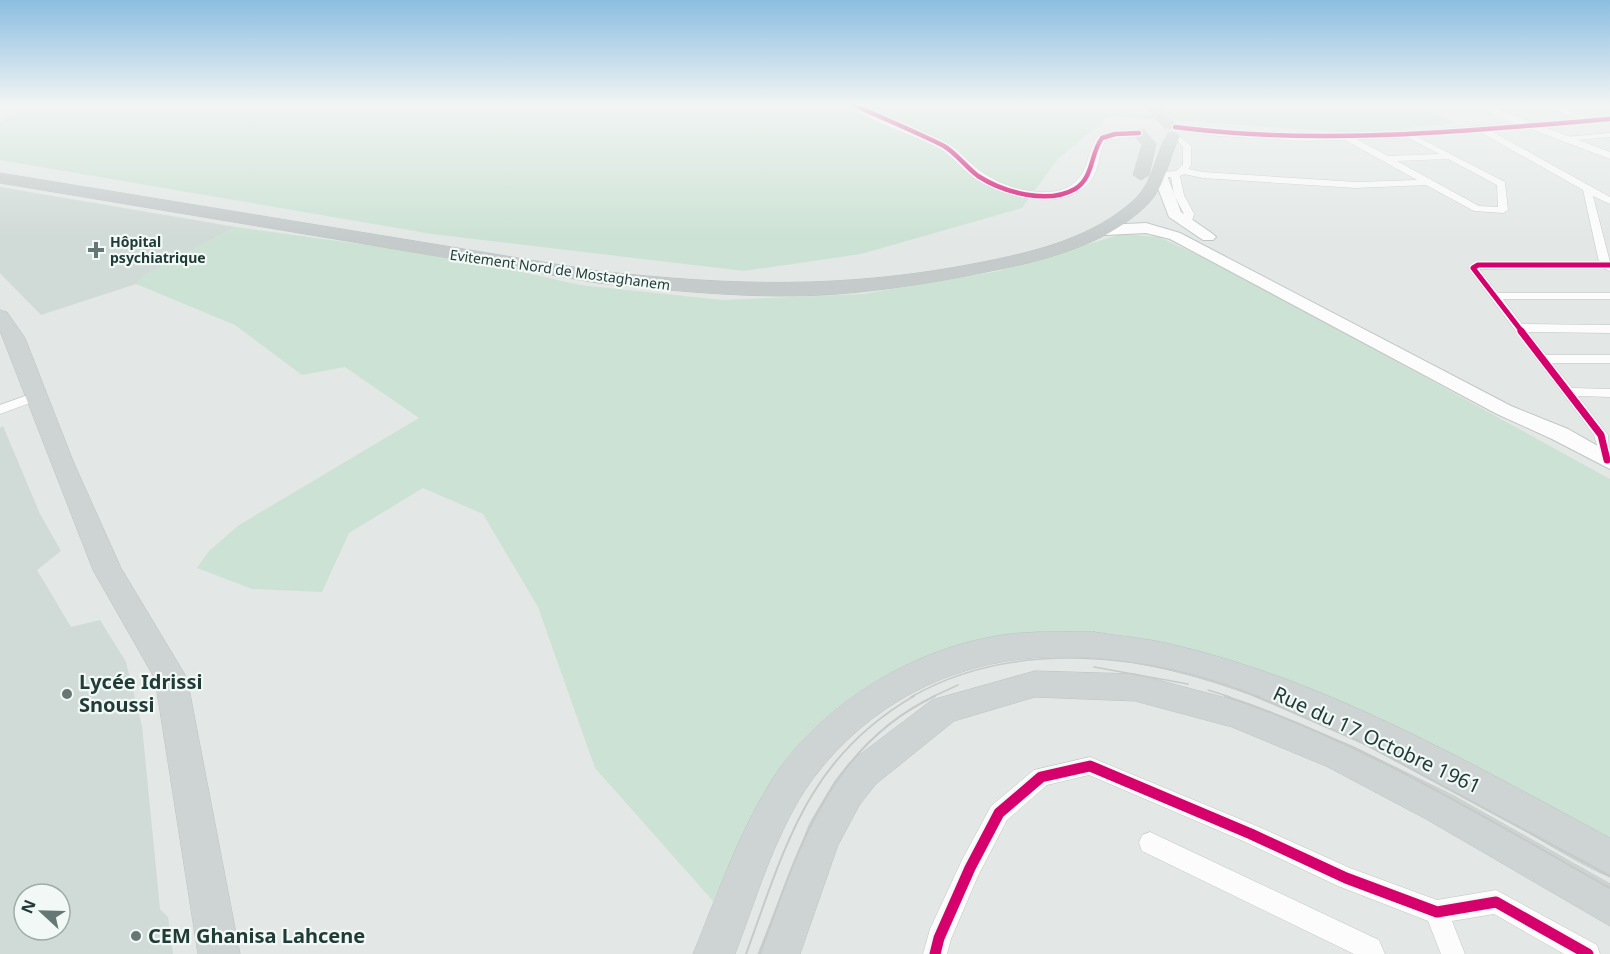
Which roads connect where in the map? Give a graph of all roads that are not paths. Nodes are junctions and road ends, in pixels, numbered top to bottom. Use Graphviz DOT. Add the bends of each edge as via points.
graph roads {
  1 [pos="947,149"];
  2 [pos="960,149"];
  3 [pos="1087,149"];
  4 [pos="1098,149"];
  5 [pos="1148,149"];
  6 [pos="1166,149"];
  7 [pos="1188,149"];
  8 [pos="1368,149"];
  9 [pos="1436,149"];
  10 [pos="1515,149"];
  11 [pos="1591,149"];
  12 [pos="1451,156"];
  13 [pos="1610,156"];
  14 [pos="1388,159"];
  15 [pos="0,170"];
  16 [pos="1170,174"];
  17 [pos="0,178"];
  18 [pos="1429,182"];
  19 [pos="1587,189"];
  20 [pos="1610,201"];
  21 [pos="1105,230"];
  22 [pos="1180,230"];
  23 [pos="1608,266"];
  24 [pos="1497,296"];
  25 [pos="1610,296"];
  26 [pos="0,316"];
  27 [pos="1521,328"];
  28 [pos="1610,329"];
  29 [pos="1541,359"];
  30 [pos="1610,359"];
  31 [pos="1568,392"];
  32 [pos="1610,393"];
  33 [pos="36,396"];
  34 [pos="0,410"];
  35 [pos="1606,435"];
  36 [pos="1608,461"];
  37 [pos="1150,843"];
  38 [pos="1610,858"];
  39 [pos="1610,906"];
  40 [pos="1437,912"];
  41 [pos="219,954"];
  42 [pos="714,954"];
  43 [pos="779,954"];
  44 [pos="935,954"];
  45 [pos="1373,954"];
  46 [pos="1453,954"];
  47 [pos="1588,954"];
  1 -- 4 [label="street" via="990,182 1048,195 1075,190 1084,182"];
  2 -- 3 [label="street" via="1000,179 1037,190 1059,189 1073,181"];
  5 -- 15 [label="highway, Evitement Nord de Mostaghanem" via="1137,184 1122,200 1080,226 1013,251 959,264 911,274 815,282 704,282 652,277"];
  6 -- 16 [label="highway, Evitement Nord de Mostaghanem"];
  7 -- 16 [label="street" via="1187,165"];
  8 -- 14 [label="street"];
  9 -- 12 [label="street"];
  10 -- 19 [label="street"];
  11 -- 13 [label="street"];
  12 -- 14 [label="street"];
  12 -- 18 [label="street" via="1502,184 1503,210 1477,209"];
  14 -- 18 [label="street"];
  16 -- 18 [label="street" via="1356,185"];
  16 -- 21 [label="highway, Evitement Nord de Mostaghanem"];
  16 -- 22 [label="main road" via="1171,208"];
  17 -- 21 [label="highway, Evitement Nord de Mostaghanem" via="630,283 718,290 815,291 922,280 1032,256"];
  19 -- 20 [label="street"];
  19 -- 23 [label="street"];
  21 -- 22 [label="main road"];
  22 -- 36 [label="main road" via="1504,410 1560,434"];
  23 -- 24 [label="street" via="1473,266"];
  24 -- 25 [label="street"];
  24 -- 27 [label="street"];
  26 -- 33 [label="main road" via="15,338"];
  27 -- 28 [label="street"];
  27 -- 29 [label="street"];
  29 -- 30 [label="street"];
  29 -- 31 [label="street"];
  31 -- 32 [label="street"];
  31 -- 35 [label="street"];
  33 -- 34 [label="street"];
  33 -- 41 [label="main road" via="107,570 171,678"];
  35 -- 36 [label="street"];
  37 -- 45 [label="street" via="1370,949"];
  38 -- 42 [label="main road, Rue du 17 Octobre 1961" via="1402,748 1254,683 1141,651 1074,644 1022,645 963,657 899,684 869,703 820,744 771,816"];
  39 -- 43 [label="main road, Rue du 17 Octobre 1961" via="1413,795 1280,730 1155,690 1054,681 1025,684 964,702 915,728 863,773 842,801 824,836"];
  40 -- 44 [label="street" via="1346,878 1090,766 1041,777 999,813 970,868"];
  40 -- 46 [label="street"];
  40 -- 47 [label="street" via="1496,902"];
}
